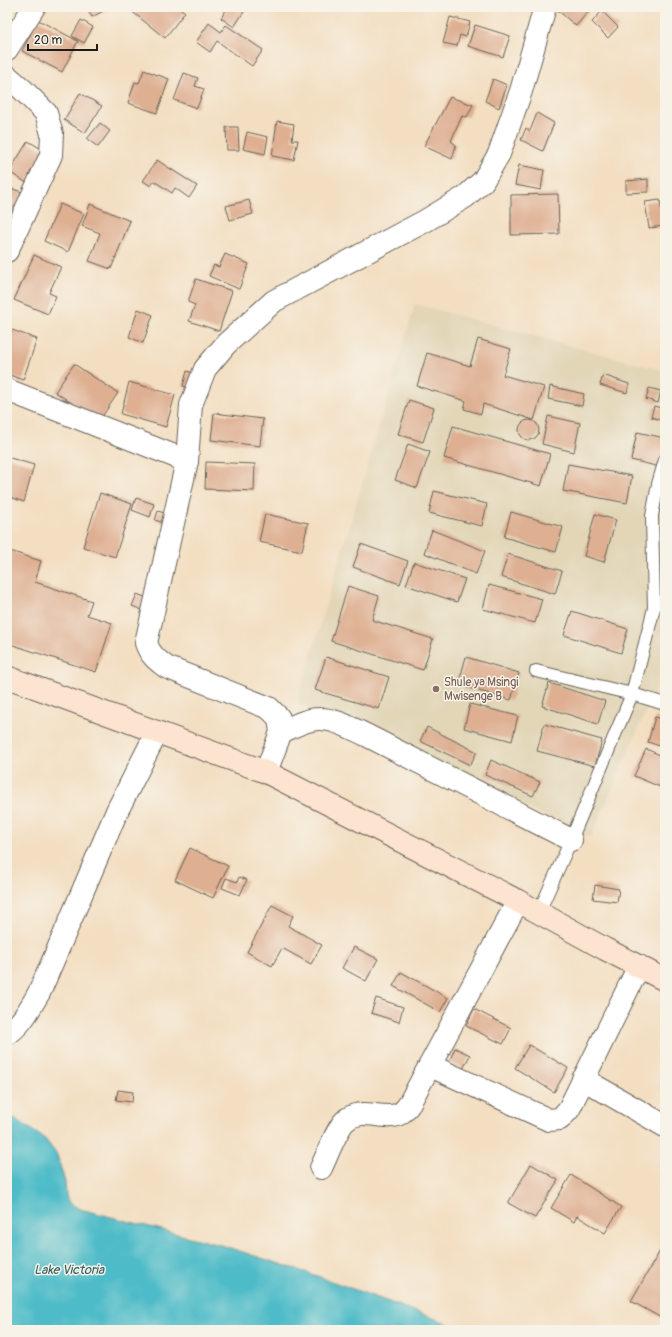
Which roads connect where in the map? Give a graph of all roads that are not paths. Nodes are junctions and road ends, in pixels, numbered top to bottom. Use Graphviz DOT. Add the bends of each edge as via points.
graph roads {
  1 [pos="34,7"];
  2 [pos="545,7"];
  3 [pos="7,49"];
  4 [pos="7,76"];
  5 [pos="7,251"];
  6 [pos="7,390"];
  7 [pos="665,460"];
  8 [pos="187,461"];
  9 [pos="536,671"];
  10 [pos="7,677"];
  11 [pos="632,694"];
  12 [pos="665,704"];
  13 [pos="157,732"];
  14 [pos="281,732"];
  15 [pos="266,772"];
  16 [pos="571,840"];
  17 [pos="518,901"];
  18 [pos="539,912"];
  19 [pos="639,966"];
  20 [pos="665,980"];
  21 [pos="7,1034"];
  22 [pos="431,1066"];
  23 [pos="583,1079"];
  24 [pos="665,1126"];
  25 [pos="321,1168"];
  1 -- 3 [label="street"];
  2 -- 8 [label="street" via="499,154 483,181 465,197 425,222 274,301 226,344 205,369 191,405"];
  4 -- 5 [label="street" via="46,113 52,134 52,155"];
  6 -- 8 [label="street"];
  7 -- 11 [label="lane" via="652,516 654,608"];
  8 -- 14 [label="street" via="146,643 149,652 166,667 269,708 279,718"];
  9 -- 11 [label="lane"];
  10 -- 13 [label="street"];
  11 -- 12 [label="lane"];
  11 -- 16 [label="lane"];
  13 -- 15 [label="street"];
  13 -- 21 [label="street" via="117,811 40,991 26,1014"];
  14 -- 15 [label="street"];
  14 -- 16 [label="street" via="320,718 341,723"];
  15 -- 17 [label="street"];
  16 -- 18 [label="lane"];
  17 -- 18 [label="street"];
  17 -- 22 [label="street"];
  18 -- 19 [label="street"];
  19 -- 20 [label="street"];
  19 -- 23 [label="street"];
  22 -- 23 [label="street" via="549,1120 560,1118 569,1109"];
  22 -- 25 [label="street" via="408,1106 401,1113 392,1116 364,1114 344,1121"];
  23 -- 24 [label="street"];
}
